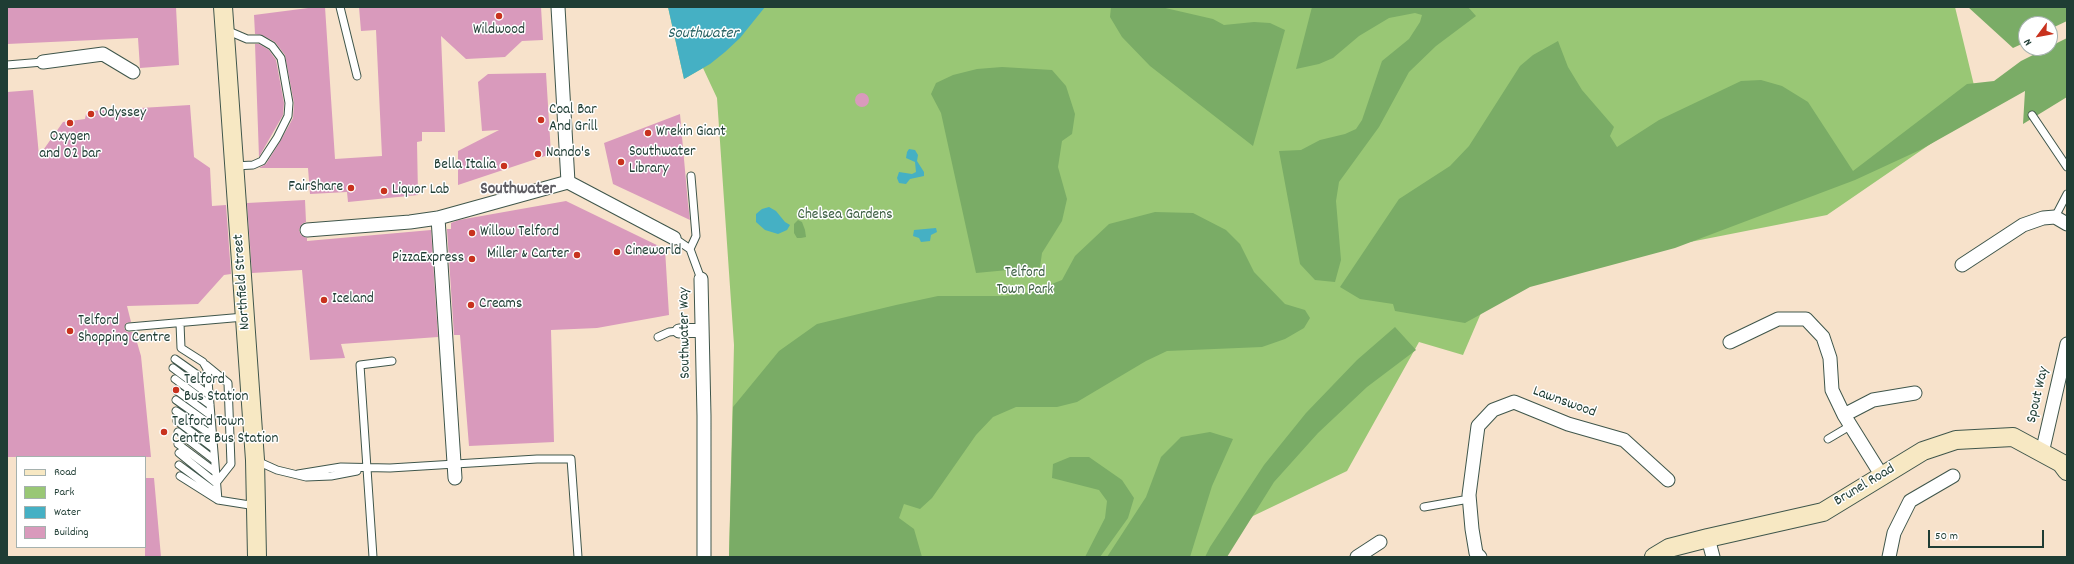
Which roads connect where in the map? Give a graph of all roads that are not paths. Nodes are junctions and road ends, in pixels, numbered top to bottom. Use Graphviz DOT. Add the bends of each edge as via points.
graph roads {
  1 [pos="223,7"];
  2 [pos="340,7"];
  3 [pos="558,7"];
  4 [pos="226,30"];
  5 [pos="43,62"];
  6 [pos="7,65"];
  7 [pos="133,72"];
  8 [pos="357,76"];
  9 [pos="2032,115"];
  10 [pos="234,166"];
  11 [pos="2067,167"];
  12 [pos="691,176"];
  13 [pos="568,182"];
  14 [pos="2067,194"];
  15 [pos="2056,217"];
  16 [pos="438,218"];
  17 [pos="2067,224"];
  18 [pos="307,230"];
  19 [pos="674,238"];
  20 [pos="690,249"];
  21 [pos="1962,265"];
  22 [pos="700,279"];
  23 [pos="245,317"];
  24 [pos="180,323"];
  25 [pos="129,327"];
  26 [pos="702,330"];
  27 [pos="679,331"];
  28 [pos="658,337"];
  29 [pos="1730,342"];
  30 [pos="2067,344"];
  31 [pos="175,359"];
  32 [pos="392,361"];
  33 [pos="203,362"];
  34 [pos="173,368"];
  35 [pos="175,379"];
  36 [pos="208,383"];
  37 [pos="2062,387"];
  38 [pos="176,390"];
  39 [pos="1915,393"];
  40 [pos="209,395"];
  41 [pos="176,400"];
  42 [pos="210,405"];
  43 [pos="176,411"];
  44 [pos="210,415"];
  45 [pos="1847,420"];
  46 [pos="177,421"];
  47 [pos="211,425"];
  48 [pos="178,432"];
  49 [pos="212,435"];
  50 [pos="1828,439"];
  51 [pos="178,444"];
  52 [pos="213,448"];
  53 [pos="2042,452"];
  54 [pos="179,453"];
  55 [pos="213,459"];
  56 [pos="255,460"];
  57 [pos="453,463"];
  58 [pos="179,465"];
  59 [pos="367,469"];
  60 [pos="214,471"];
  61 [pos="2067,471"];
  62 [pos="180,476"];
  63 [pos="1882,476"];
  64 [pos="1953,476"];
  65 [pos="455,478"];
  66 [pos="1668,480"];
  67 [pos="216,483"];
  68 [pos="217,496"];
  69 [pos="1469,499"];
  70 [pos="256,506"];
  71 [pos="1424,507"];
  72 [pos="1708,538"];
  73 [pos="1380,542"];
  74 [pos="257,557"];
  75 [pos="372,557"];
  76 [pos="578,557"];
  77 [pos="704,557"];
  78 [pos="1357,557"];
  79 [pos="1480,557"];
  80 [pos="1654,557"];
  81 [pos="1713,557"];
  82 [pos="1889,557"];
  1 -- 4 [label="street, Northfield Street"];
  2 -- 8 [label="lane"];
  3 -- 13 [label="street"];
  4 -- 10 [label="street, Northfield Street"];
  4 -- 10 [label="lane" via="247,39 260,39 272,46 281,58 289,103 288,116 262,161"];
  5 -- 6 [label="lane"];
  5 -- 7 [label="street" via="104,54"];
  9 -- 11 [label="lane"];
  10 -- 23 [label="street, Northfield Street"];
  12 -- 20 [label="lane" via="696,236"];
  13 -- 16 [label="street"];
  13 -- 19 [label="street"];
  14 -- 15 [label="lane"];
  15 -- 17 [label="street"];
  15 -- 21 [label="street" via="2043,218 2023,225"];
  16 -- 18 [label="street"];
  16 -- 57 [label="street"];
  19 -- 20 [label="lane"];
  20 -- 22 [label="lane, Southwater Way"];
  22 -- 26 [label="street, Southwater Way"];
  23 -- 24 [label="lane"];
  23 -- 56 [label="street, Northfield Street"];
  24 -- 25 [label="lane"];
  24 -- 33 [label="lane" via="181,348"];
  26 -- 27 [label="street"];
  26 -- 77 [label="street, Southwater Way"];
  27 -- 28 [label="lane"];
  29 -- 45 [label="street" via="1778,319 1806,319 1823,337 1830,358 1832,390"];
  30 -- 37 [label="street, Spout Way"];
  31 -- 36 [label="lane"];
  32 -- 59 [label="lane" via="360,365"];
  33 -- 36 [label="lane" via="207,369"];
  33 -- 67 [label="lane" via="228,383 231,464"];
  34 -- 40 [label="lane"];
  35 -- 42 [label="lane"];
  36 -- 40 [label="lane"];
  37 -- 53 [label="street, Spout Way"];
  38 -- 44 [label="lane"];
  39 -- 45 [label="street" via="1874,400"];
  40 -- 42 [label="lane"];
  41 -- 47 [label="lane"];
  42 -- 44 [label="lane"];
  43 -- 49 [label="lane"];
  44 -- 47 [label="lane"];
  45 -- 50 [label="lane"];
  45 -- 63 [label="street"];
  46 -- 52 [label="lane"];
  47 -- 49 [label="lane"];
  48 -- 55 [label="lane"];
  49 -- 52 [label="lane"];
  51 -- 60 [label="lane"];
  52 -- 55 [label="lane"];
  53 -- 61 [label="street, Brunel Road" via="2061,463"];
  53 -- 63 [label="street, Brunel Road" via="2013,437 1956,440 1923,451"];
  54 -- 67 [label="lane"];
  55 -- 60 [label="lane"];
  56 -- 59 [label="lane" via="277,470 306,477 331,476"];
  56 -- 70 [label="street, Northfield Street"];
  57 -- 59 [label="lane"];
  57 -- 65 [label="street"];
  57 -- 76 [label="lane" via="571,459"];
  58 -- 68 [label="lane"];
  59 -- 75 [label="lane"];
  60 -- 67 [label="lane"];
  62 -- 68 [label="lane"];
  63 -- 72 [label="street, Brunel Road" via="1823,512"];
  64 -- 82 [label="street" via="1910,501 1894,533"];
  66 -- 69 [label="street, Lawnswood" via="1624,440 1568,424 1514,402 1494,410 1478,426"];
  67 -- 68 [label="lane"];
  68 -- 70 [label="lane"];
  69 -- 71 [label="lane"];
  69 -- 79 [label="street, Lawnswood" via="1476,553"];
  70 -- 74 [label="street, Northfield Street"];
  72 -- 80 [label="street, Brunel Road" via="1668,548"];
  72 -- 81 [label="street"];
  73 -- 78 [label="street"];
}
